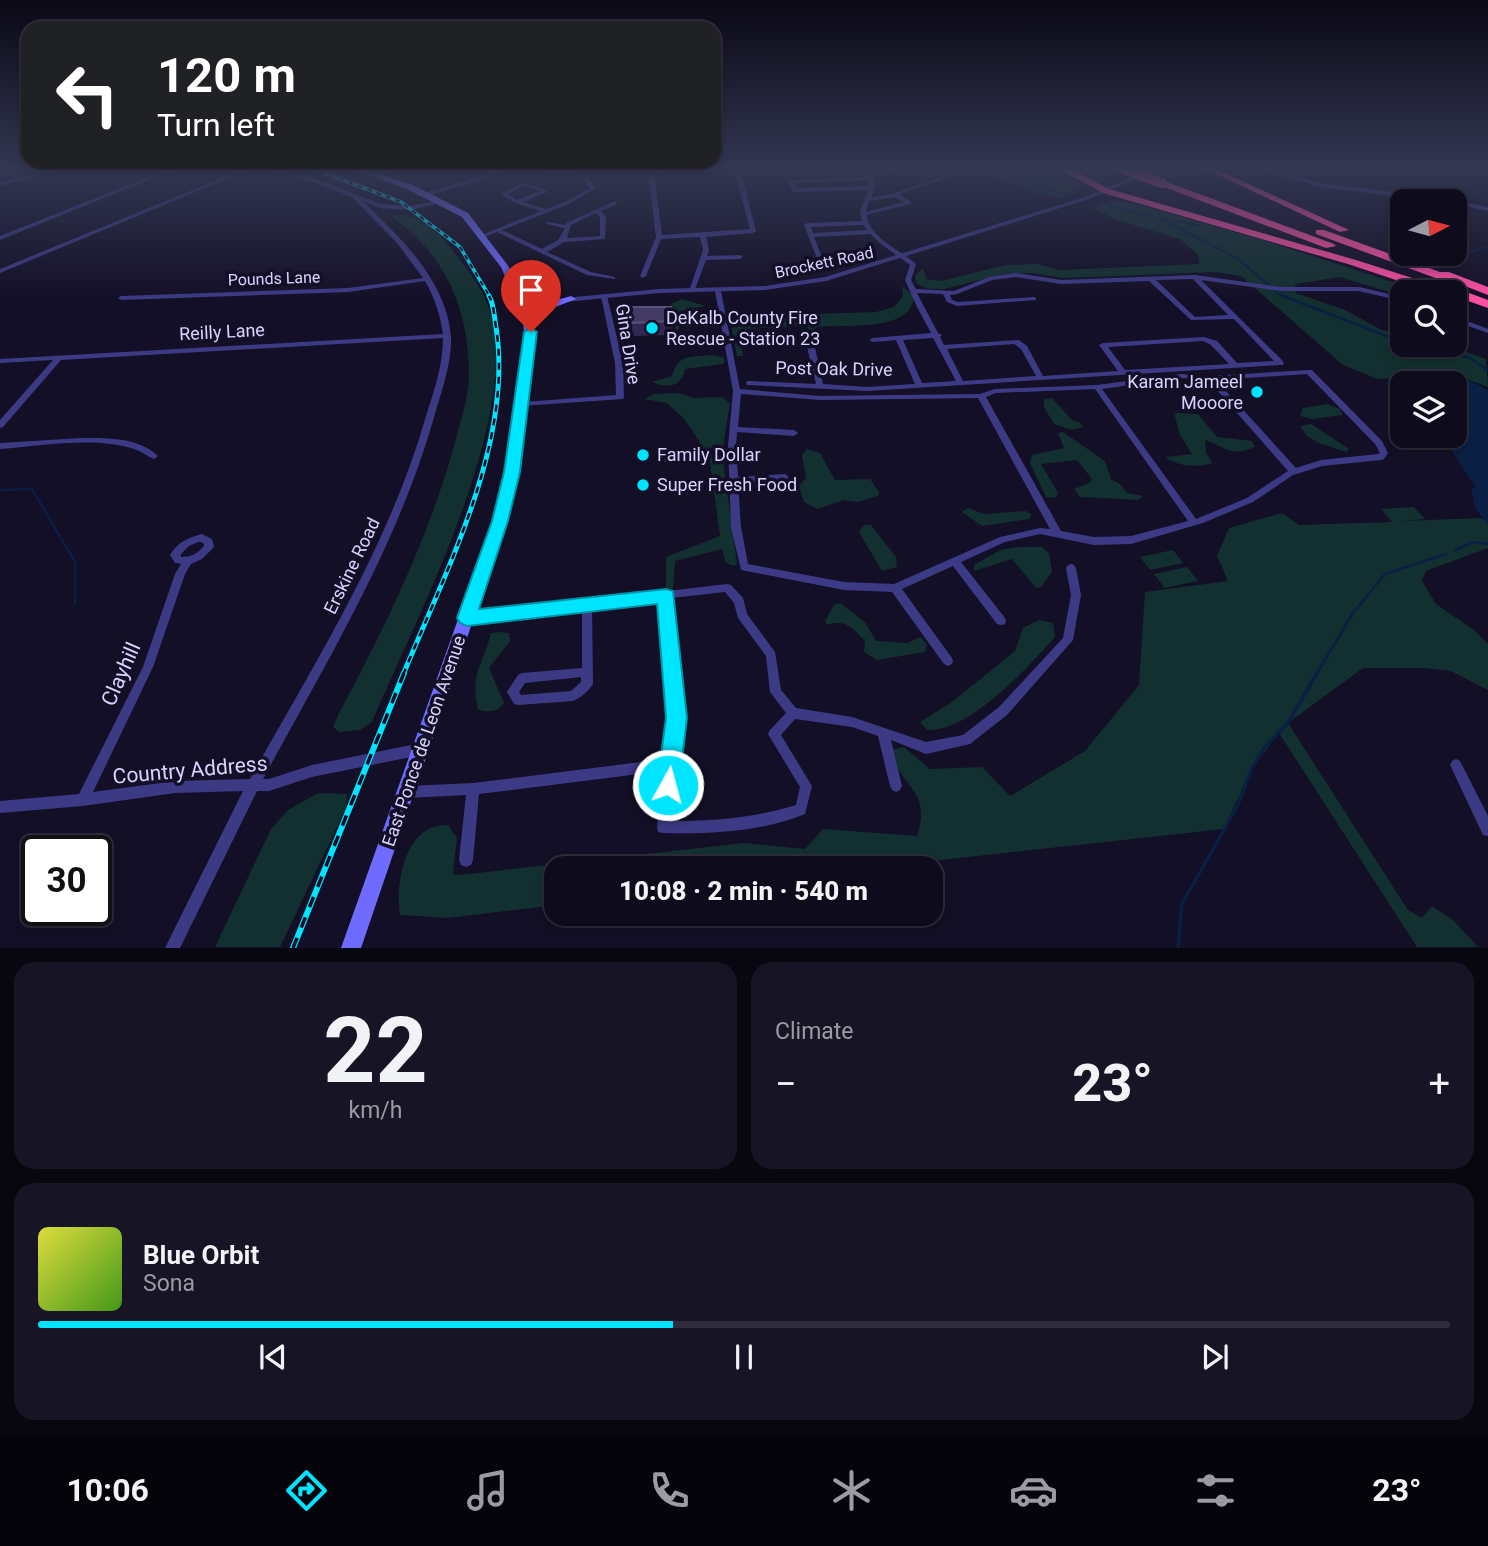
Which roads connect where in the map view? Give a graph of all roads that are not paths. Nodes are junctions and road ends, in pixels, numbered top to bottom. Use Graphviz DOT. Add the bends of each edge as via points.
graph roads {
  1 [pos="64,212"];
  2 [pos="143,212"];
  3 [pos="370,212"];
  4 [pos="460,212"];
  5 [pos="543,212"];
  6 [pos="594,212"];
  7 [pos="598,212"];
  8 [pos="656,212"];
  9 [pos="748,212"];
  10 [pos="870,212"];
  11 [pos="1043,212"];
  12 [pos="1180,212"];
  13 [pos="1249,212"];
  14 [pos="1259,212"];
  15 [pos="1304,212"];
  16 [pos="863,214"];
  17 [pos="549,223"];
  18 [pos="866,223"];
  19 [pos="567,228"];
  20 [pos="499,232"];
  21 [pos="872,232"];
  22 [pos="704,235"];
  23 [pos="811,235"];
  24 [pos="482,236"];
  25 [pos="659,237"];
  26 [pos="0,238"];
  27 [pos="564,240"];
  28 [pos="541,252"];
  29 [pos="740,257"];
  30 [pos="819,257"];
  31 [pos="904,257"];
  32 [pos="704,258"];
  33 [pos="0,271"];
  34 [pos="643,276"];
  35 [pos="1195,277"];
  36 [pos="613,278"];
  37 [pos="427,279"];
  38 [pos="1151,279"];
  39 [pos="1407,280"];
  40 [pos="515,288"];
  41 [pos="692,291"];
  42 [pos="718,291"];
  43 [pos="916,291"];
  44 [pos="666,292"];
  45 [pos="1488,292"];
  46 [pos="946,294"];
  47 [pos="604,296"];
  48 [pos="1390,296"];
  49 [pos="121,298"];
  50 [pos="571,299"];
  51 [pos="1034,299"];
  52 [pos="1467,300"];
  53 [pos="522,304"];
  54 [pos="1488,306"];
  55 [pos="1235,316"];
  56 [pos="1467,323"];
  57 [pos="1488,331"];
  58 [pos="531,332"];
  59 [pos="447,335"];
  60 [pos="938,335"];
  61 [pos="899,338"];
  62 [pos="873,340"];
  63 [pos="810,343"];
  64 [pos="943,347"];
  65 [pos="59,358"];
  66 [pos="0,361"];
  67 [pos="1234,365"];
  68 [pos="1122,371"];
  69 [pos="1040,377"];
  70 [pos="1210,378"];
  71 [pos="960,382"];
  72 [pos="750,383"];
  73 [pos="919,384"];
  74 [pos="820,386"];
  75 [pos="1097,387"];
  76 [pos="737,391"];
  77 [pos="981,396"];
  78 [pos="524,404"];
  79 [pos="0,425"];
  80 [pos="734,429"];
  81 [pos="794,433"];
  82 [pos="0,446"];
  83 [pos="154,456"];
  84 [pos="1294,472"];
  85 [pos="785,477"];
  86 [pos="734,480"];
  87 [pos="1194,523"];
  88 [pos="1057,533"];
  89 [pos="187,561"];
  90 [pos="955,562"];
  91 [pos="1070,568"];
  92 [pos="895,588"];
  93 [pos="666,596"];
  94 [pos="587,606"];
  95 [pos="467,618"];
  96 [pos="1001,621"];
  97 [pos="948,661"];
  98 [pos="587,672"];
  99 [pos="793,713"];
  100 [pos="883,732"];
  101 [pos="422,749"];
  102 [pos="670,764"];
  103 [pos="1456,765"];
  104 [pos="896,786"];
  105 [pos="253,787"];
  106 [pos="473,789"];
  107 [pos="407,792"];
  108 [pos="83,800"];
  109 [pos="0,807"];
  110 [pos="1488,830"];
  111 [pos="466,860"];
  112 [pos="172,947"];
  113 [pos="351,947"];
  1 -- 26 [label="street"];
  2 -- 33 [label="street"];
  3 -- 37 [label="street, Erskine Road"];
  4 -- 24 [label="main road, East Ponce de Leon Avenue"];
  5 -- 20 [label="street"];
  6 -- 19 [label="street"];
  7 -- 27 [label="street" via="603,217 603,238"];
  8 -- 25 [label="street"];
  9 -- 22 [label="street" via="753,231"];
  10 -- 16 [label="street"];
  11 -- 31 [label="street, Brockett Road"];
  12 -- 39 [label="highway"];
  13 -- 54 [label="highway"];
  14 -- 45 [label="highway"];
  15 -- 45 [label="highway"];
  16 -- 18 [label="street"];
  17 -- 19 [label="street"];
  18 -- 21 [label="street"];
  18 -- 23 [label="street" via="807,225"];
  19 -- 27 [label="street"];
  20 -- 24 [label="street"];
  20 -- 28 [label="street"];
  21 -- 23 [label="street"];
  21 -- 31 [label="street"];
  22 -- 25 [label="street"];
  22 -- 32 [label="street"];
  23 -- 30 [label="street"];
  24 -- 40 [label="main road, East Ponce de Leon Avenue"];
  25 -- 34 [label="street"];
  27 -- 28 [label="street"];
  28 -- 36 [label="street" via="589,274"];
  29 -- 32 [label="street"];
  31 -- 42 [label="street, Brockett Road" via="814,281"];
  31 -- 43 [label="street" via="914,266 907,277"];
  32 -- 41 [label="street"];
  35 -- 38 [label="street"];
  35 -- 48 [label="street" via="1282,289 1359,289"];
  35 -- 55 [label="street"];
  37 -- 49 [label="street, Pounds Lane" via="348,290"];
  37 -- 59 [label="street, Erskine Road"];
  38 -- 46 [label="street" via="1060,282 1016,275 991,278"];
  38 -- 55 [label="street" via="1193,319"];
  40 -- 44 [label="street" via="542,296 640,287"];
  40 -- 53 [label="main road, East Ponce de Leon Avenue"];
  41 -- 42 [label="street, Brockett Road"];
  41 -- 44 [label="street, Brockett Road"];
  42 -- 76 [label="street"];
  43 -- 46 [label="street"];
  43 -- 60 [label="street" via="922,311"];
  44 -- 47 [label="street, Brockett Road"];
  46 -- 51 [label="street" via="957,304"];
  47 -- 50 [label="street, Brockett Road"];
  47 -- 78 [label="street, Gina Drive" via="619,363 620,397"];
  50 -- 53 [label="street, Brockett Road"];
  50 -- 58 [label="main road" via="542,307 535,313"];
  52 -- 54 [label="highway"];
  53 -- 58 [label="main road, East Ponce de Leon Avenue"];
  55 -- 67 [label="street, Post Oak Drive" via="1280,363"];
  56 -- 57 [label="street"];
  58 -- 78 [label="main road, East Ponce de Leon Avenue"];
  59 -- 65 [label="street, Reilly Lane"];
  59 -- 105 [label="street, Erskine Road" via="432,415 405,492 337,633"];
  60 -- 61 [label="street"];
  60 -- 64 [label="street"];
  61 -- 62 [label="street"];
  61 -- 73 [label="street"];
  63 -- 74 [label="street"];
  64 -- 69 [label="street" via="1021,344"];
  64 -- 71 [label="street"];
  65 -- 66 [label="street, Reilly Lane"];
  65 -- 79 [label="street"];
  67 -- 68 [label="street, Post Oak Drive"];
  67 -- 68 [label="street" via="1214,343 1204,339 1103,345"];
  68 -- 69 [label="street, Post Oak Drive"];
  69 -- 71 [label="street, Post Oak Drive"];
  70 -- 75 [label="street" via="1181,376"];
  70 -- 84 [label="street"];
  70 -- 84 [label="street" via="1310,372 1384,453"];
  71 -- 73 [label="street, Post Oak Drive"];
  72 -- 74 [label="street, Post Oak Drive"];
  73 -- 74 [label="street, Post Oak Drive" via="867,389"];
  75 -- 77 [label="street" via="995,391"];
  75 -- 87 [label="street"];
  76 -- 77 [label="street" via="820,398"];
  76 -- 80 [label="street"];
  77 -- 88 [label="street"];
  78 -- 95 [label="main road, East Ponce de Leon Avenue" via="500,521"];
  80 -- 81 [label="street"];
  80 -- 86 [label="street"];
  82 -- 83 [label="street" via="114,442 141,447"];
  84 -- 87 [label="street" via="1250,500"];
  85 -- 86 [label="street"];
  86 -- 92 [label="street" via="744,567 844,586"];
  87 -- 88 [label="street" via="1131,540 1094,541"];
  88 -- 90 [label="street" via="1040,531 1003,539"];
  89 -- 108 [label="street, Clayhill" via="148,667"];
  90 -- 92 [label="street"];
  90 -- 96 [label="street"];
  91 -- 100 [label="street" via="1076,595 1068,640 1003,711 967,740 926,748"];
  92 -- 97 [label="street"];
  93 -- 94 [label="street"];
  93 -- 99 [label="street" via="727,587 771,655 776,692"];
  93 -- 102 [label="street" via="677,718"];
  94 -- 95 [label="street"];
  94 -- 98 [label="street"];
  95 -- 101 [label="main road, East Ponce de Leon Avenue"];
  98 -- 98 [label="street" via="587,684 573,696 518,700 513,692 522,678"];
  99 -- 100 [label="street"];
  99 -- 102 [label="street" via="774,734 806,786 801,810 776,819 709,828 663,828"];
  100 -- 104 [label="street"];
  101 -- 105 [label="street, Country Address"];
  101 -- 107 [label="main road, East Ponce de Leon Avenue"];
  102 -- 106 [label="street"];
  103 -- 110 [label="street"];
  105 -- 108 [label="street, Country Address" via="175,787"];
  105 -- 112 [label="street, Erskine Road"];
  106 -- 107 [label="street"];
  106 -- 111 [label="street"];
  107 -- 113 [label="main road, East Ponce de Leon Avenue"];
  108 -- 109 [label="street, Country Address"];
}
